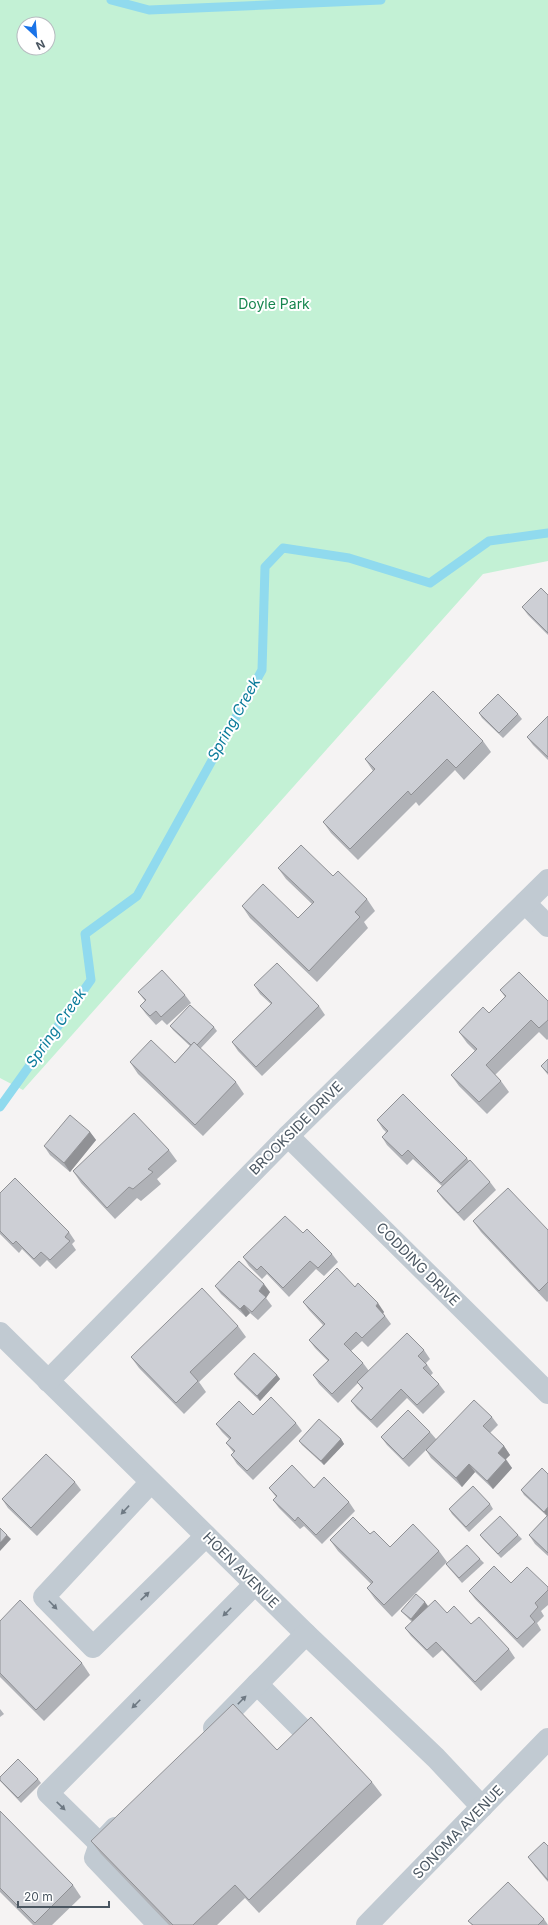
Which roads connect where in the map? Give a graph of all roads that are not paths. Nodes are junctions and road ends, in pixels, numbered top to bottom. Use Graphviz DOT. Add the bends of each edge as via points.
graph roads {
  1 [pos="548,880"];
  2 [pos="525,903"];
  3 [pos="548,926"];
  4 [pos="288,1136"];
  5 [pos="0,1333"];
  6 [pos="48,1380"];
  7 [pos="548,1393"];
  8 [pos="151,1482"];
  9 [pos="206,1536"];
  10 [pos="255,1584"];
  11 [pos="306,1634"];
  12 [pos="257,1684"];
  13 [pos="307,1734"];
  14 [pos="548,1739"];
  15 [pos="197,1744"];
  16 [pos="482,1807"];
  17 [pos="127,1816"];
  18 [pos="100,1844"];
  19 [pos="159,1925"];
  20 [pos="367,1925"];
  1 -- 2 [label="street, BROOKSIDE DRIVE"];
  2 -- 3 [label="street"];
  2 -- 4 [label="street, BROOKSIDE DRIVE"];
  4 -- 6 [label="street, BROOKSIDE DRIVE"];
  4 -- 7 [label="street, CODDING DRIVE"];
  5 -- 6 [label="street, HOEN AVENUE"];
  6 -- 8 [label="street, HOEN AVENUE"];
  8 -- 9 [label="street, HOEN AVENUE"];
  8 -- 9 [label="street, one-way" via="44,1597 93,1647"];
  9 -- 10 [label="street, HOEN AVENUE"];
  10 -- 11 [label="street, HOEN AVENUE"];
  10 -- 18 [label="street, one-way" via="48,1793"];
  11 -- 12 [label="street"];
  11 -- 16 [label="street, HOEN AVENUE" via="436,1758"];
  12 -- 13 [label="street"];
  15 -- 12 [label="street, one-way"];
  14 -- 16 [label="street, SONOMA AVENUE"];
  16 -- 20 [label="street, SONOMA AVENUE"];
  17 -- 18 [label="street"];
  18 -- 19 [label="street" via="95,1858"];
}
